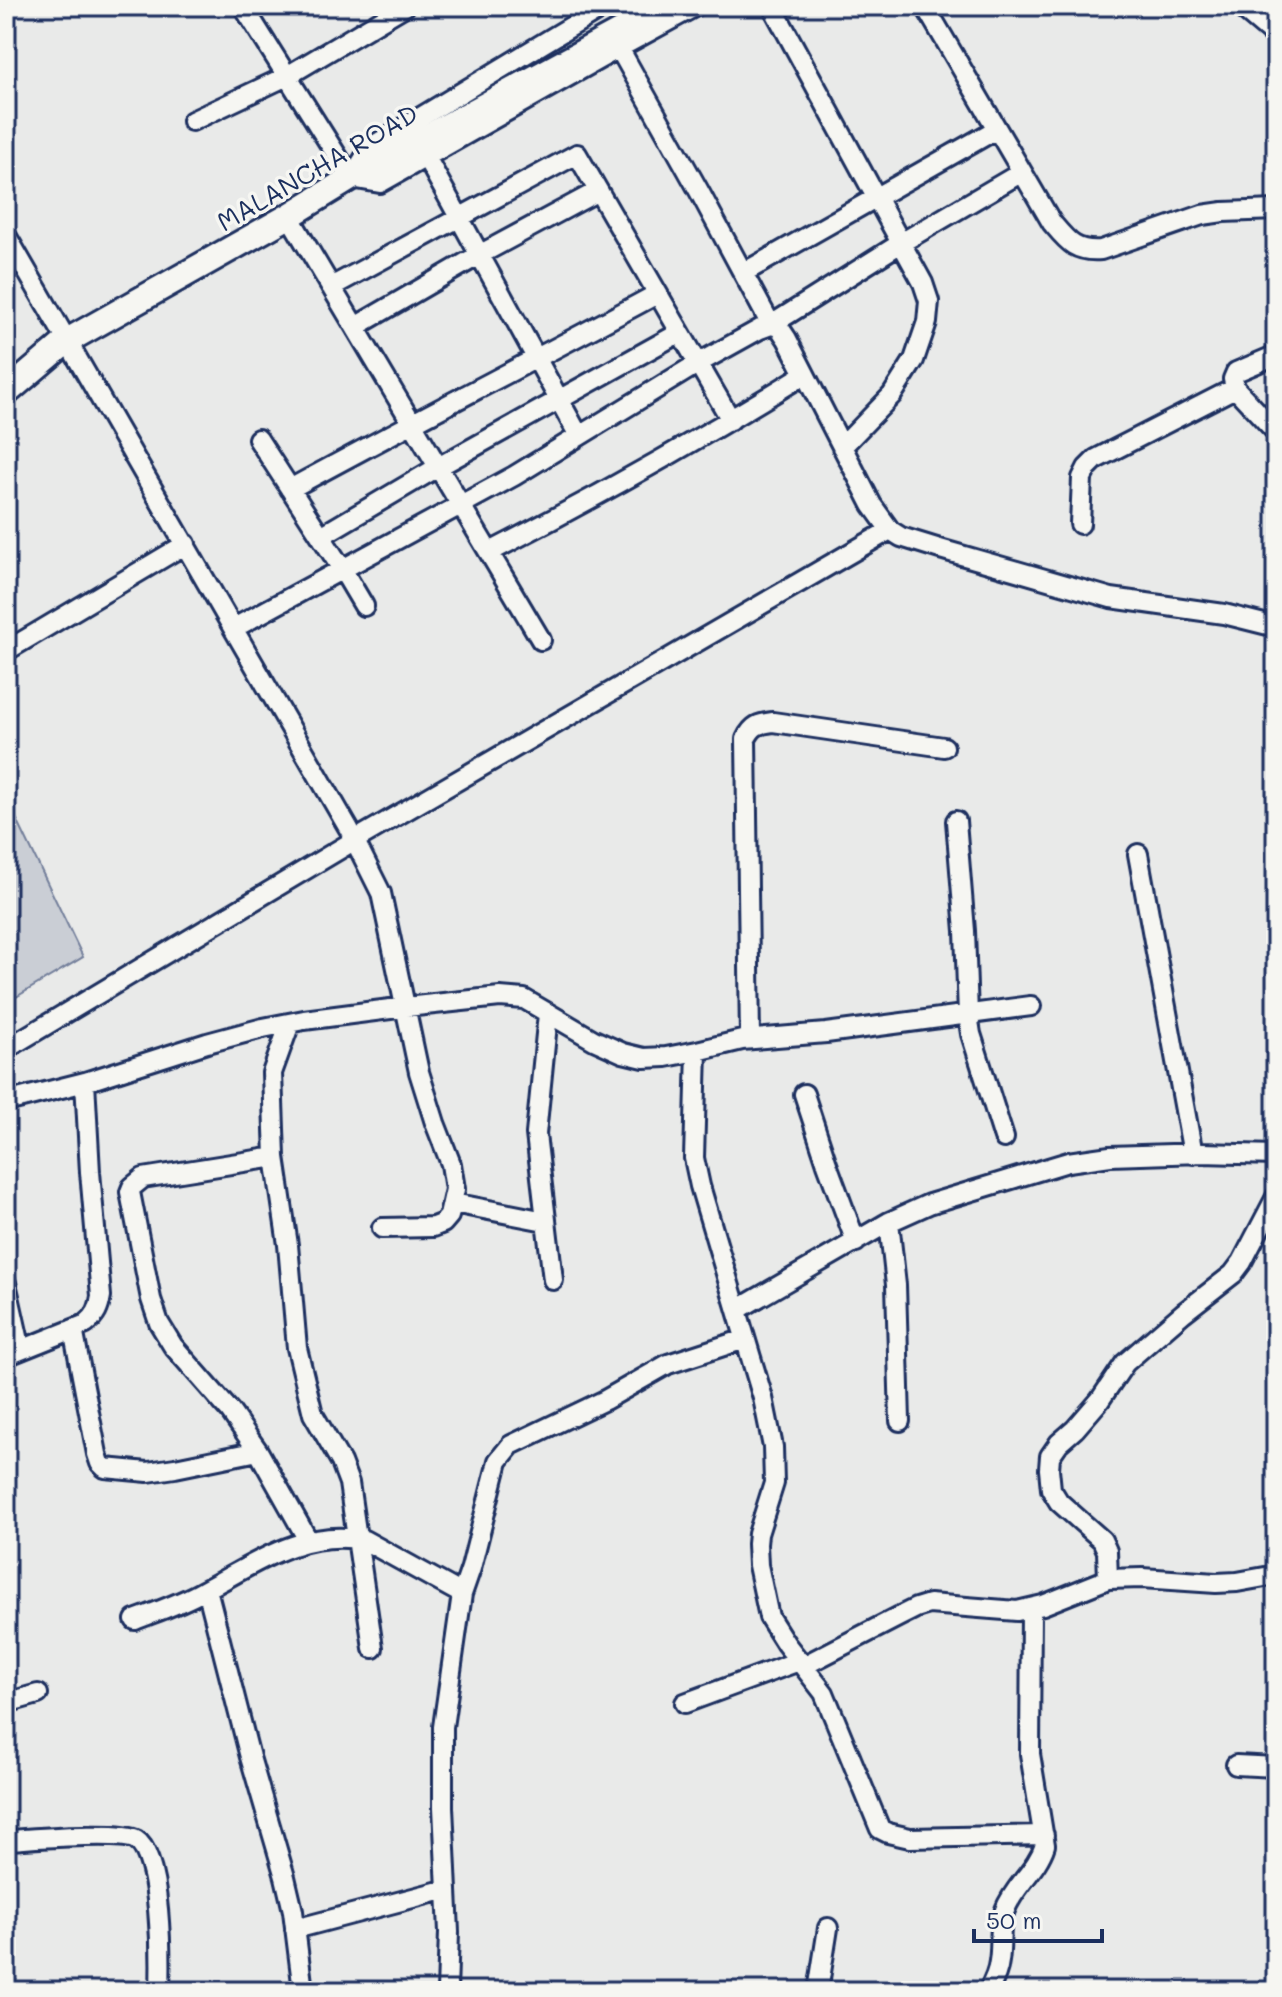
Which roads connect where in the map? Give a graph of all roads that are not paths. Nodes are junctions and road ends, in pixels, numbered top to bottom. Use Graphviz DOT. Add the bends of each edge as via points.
graph roads {
  1 [pos="243,6"];
  2 [pos="405,6"];
  3 [pos="667,6"];
  4 [pos="696,6"];
  5 [pos="772,6"];
  6 [pos="925,6"];
  7 [pos="1239,6"];
  8 [pos="599,7"];
  9 [pos="1276,37"];
  10 [pos="619,48"];
  11 [pos="287,76"];
  12 [pos="192,121"];
  13 [pos="997,129"];
  14 [pos="426,157"];
  15 [pos="1022,172"];
  16 [pos="351,178"];
  17 [pos="598,191"];
  18 [pos="877,198"];
  19 [pos="1276,210"];
  20 [pos="289,216"];
  21 [pos="459,218"];
  22 [pos="6,235"];
  23 [pos="901,243"];
  24 [pos="479,255"];
  25 [pos="743,273"];
  26 [pos="331,287"];
  27 [pos="657,294"];
  28 [pos="771,325"];
  29 [pos="355,327"];
  30 [pos="679,333"];
  31 [pos="67,341"];
  32 [pos="1276,355"];
  33 [pos="537,360"];
  34 [pos="697,364"];
  35 [pos="805,374"];
  36 [pos="1235,388"];
  37 [pos="6,393"];
  38 [pos="559,399"];
  39 [pos="731,420"];
  40 [pos="412,422"];
  41 [pos="1276,432"];
  42 [pos="579,436"];
  43 [pos="258,439"];
  44 [pos="842,447"];
  45 [pos="438,467"];
  46 [pos="290,489"];
  47 [pos="461,504"];
  48 [pos="1080,524"];
  49 [pos="890,530"];
  50 [pos="321,536"];
  51 [pos="186,544"];
  52 [pos="490,552"];
  53 [pos="342,569"];
  54 [pos="364,606"];
  55 [pos="1276,627"];
  56 [pos="234,628"];
  57 [pos="541,640"];
  58 [pos="6,651"];
  59 [pos="944,747"];
  60 [pos="956,821"];
  61 [pos="355,840"];
  62 [pos="1138,854"];
  63 [pos="1031,1006"];
  64 [pos="406,1007"];
  65 [pos="548,1014"];
  66 [pos="968,1015"];
  67 [pos="290,1023"];
  68 [pos="750,1039"];
  69 [pos="6,1049"];
  70 [pos="697,1051"];
  71 [pos="85,1082"];
  72 [pos="804,1094"];
  73 [pos="6,1102"];
  74 [pos="1004,1138"];
  75 [pos="1193,1154"];
  76 [pos="1276,1155"];
  77 [pos="275,1157"];
  78 [pos="1276,1197"];
  79 [pos="453,1203"];
  80 [pos="545,1221"];
  81 [pos="889,1222"];
  82 [pos="382,1228"];
  83 [pos="856,1242"];
  84 [pos="553,1280"];
  85 [pos="6,1283"];
  86 [pos="737,1310"];
  87 [pos="73,1329"];
  88 [pos="745,1339"];
  89 [pos="13,1353"];
  90 [pos="900,1421"];
  91 [pos="258,1451"];
  92 [pos="357,1539"];
  93 [pos="308,1540"];
  94 [pos="1276,1575"];
  95 [pos="1108,1579"];
  96 [pos="207,1589"];
  97 [pos="462,1594"];
  98 [pos="1031,1609"];
  99 [pos="135,1620"];
  100 [pos="373,1648"];
  101 [pos="801,1664"];
  102 [pos="38,1694"];
  103 [pos="6,1703"];
  104 [pos="685,1703"];
  105 [pos="1236,1765"];
  106 [pos="1276,1767"];
  107 [pos="1044,1835"];
  108 [pos="6,1840"];
  109 [pos="447,1889"];
  110 [pos="828,1928"];
  111 [pos="295,1929"];
  112 [pos="160,1991"];
  113 [pos="303,1991"];
  114 [pos="447,1991"];
  115 [pos="818,1991"];
  116 [pos="988,1991"];
  1 -- 11 [label="street"];
  2 -- 11 [label="street"];
  3 -- 16 [label="main road, MALANCHA ROAD"];
  4 -- 10 [label="street"];
  5 -- 18 [label="street"];
  6 -- 13 [label="street"];
  7 -- 9 [label="street"];
  8 -- 16 [label="street" via="371,147"];
  10 -- 14 [label="street"];
  10 -- 25 [label="street"];
  11 -- 12 [label="street"];
  11 -- 16 [label="street"];
  13 -- 15 [label="street"];
  13 -- 18 [label="street"];
  14 -- 16 [label="street" via="380,183"];
  14 -- 21 [label="street"];
  15 -- 19 [label="street" via="1067,241 1088,251 1202,215"];
  15 -- 23 [label="street"];
  16 -- 20 [label="main road, MALANCHA ROAD"];
  17 -- 21 [label="street" via="577,154"];
  17 -- 24 [label="street"];
  17 -- 27 [label="street"];
  18 -- 23 [label="street"];
  18 -- 25 [label="street"];
  20 -- 26 [label="street"];
  20 -- 31 [label="main road, MALANCHA ROAD"];
  21 -- 24 [label="street"];
  21 -- 26 [label="street"];
  22 -- 31 [label="street"];
  23 -- 28 [label="street"];
  23 -- 44 [label="street" via="929,301 927,322 914,360 892,395"];
  24 -- 29 [label="street"];
  24 -- 33 [label="street"];
  25 -- 28 [label="street"];
  26 -- 29 [label="street"];
  27 -- 30 [label="street"];
  27 -- 33 [label="street"];
  28 -- 34 [label="street"];
  28 -- 35 [label="street" via="779,327"];
  29 -- 40 [label="street"];
  30 -- 34 [label="street"];
  30 -- 38 [label="street"];
  31 -- 37 [label="main road, MALANCHA ROAD"];
  31 -- 51 [label="street"];
  32 -- 36 [label="street" via="1236,372"];
  33 -- 38 [label="street"];
  33 -- 40 [label="street"];
  34 -- 39 [label="street"];
  34 -- 42 [label="street"];
  35 -- 39 [label="street"];
  35 -- 44 [label="street"];
  36 -- 41 [label="street"];
  36 -- 48 [label="street" via="1096,459 1082,478"];
  38 -- 42 [label="street"];
  38 -- 45 [label="street"];
  39 -- 52 [label="street"];
  40 -- 45 [label="street"];
  40 -- 46 [label="street"];
  42 -- 47 [label="street"];
  43 -- 46 [label="street"];
  44 -- 49 [label="street"];
  45 -- 47 [label="street"];
  45 -- 50 [label="street"];
  46 -- 50 [label="street"];
  47 -- 52 [label="street"];
  47 -- 53 [label="street"];
  49 -- 55 [label="street" via="1111,598"];
  49 -- 61 [label="street"];
  50 -- 53 [label="street"];
  51 -- 56 [label="street"];
  51 -- 58 [label="street"];
  52 -- 57 [label="street"];
  53 -- 54 [label="street"];
  53 -- 56 [label="street"];
  56 -- 61 [label="street"];
  59 -- 68 [label="street" via="773,722 751,729 746,739"];
  60 -- 66 [label="street"];
  61 -- 64 [label="street" via="381,893"];
  61 -- 69 [label="street"];
  62 -- 75 [label="street"];
  63 -- 66 [label="street"];
  64 -- 65 [label="street" via="515,997"];
  64 -- 67 [label="street"];
  64 -- 79 [label="street" via="419,1072 451,1164"];
  65 -- 70 [label="street" via="623,1053 644,1058"];
  65 -- 80 [label="street" via="536,1134"];
  66 -- 68 [label="street"];
  66 -- 74 [label="street"];
  67 -- 71 [label="street"];
  67 -- 77 [label="street" via="272,1073"];
  68 -- 70 [label="street"];
  70 -- 86 [label="street" via="694,1158"];
  71 -- 73 [label="street"];
  71 -- 87 [label="street" via="101,1296 95,1316"];
  72 -- 83 [label="street"];
  75 -- 76 [label="street"];
  75 -- 81 [label="street" via="1068,1162 929,1204"];
  77 -- 91 [label="street" via="143,1178 130,1192 159,1323"];
  77 -- 92 [label="street" via="297,1348 313,1414 349,1483"];
  78 -- 95 [label="street" via="1233,1274 1125,1363 1050,1456 1051,1489 1102,1540"];
  79 -- 80 [label="street"];
  79 -- 82 [label="street" via="449,1216 433,1227"];
  80 -- 84 [label="street"];
  81 -- 83 [label="street"];
  81 -- 90 [label="street"];
  83 -- 86 [label="street"];
  85 -- 89 [label="street"];
  86 -- 88 [label="street"];
  87 -- 89 [label="street"];
  87 -- 91 [label="street" via="97,1454 105,1468 148,1472"];
  88 -- 97 [label="street" via="668,1364 511,1445 494,1470"];
  88 -- 101 [label="street" via="775,1461 772,1492 758,1534 758,1565 769,1617"];
  91 -- 93 [label="street"];
  92 -- 93 [label="street"];
  92 -- 97 [label="street"];
  92 -- 100 [label="street"];
  93 -- 96 [label="street"];
  94 -- 95 [label="street" via="1216,1583"];
  95 -- 98 [label="street"];
  96 -- 99 [label="street"];
  96 -- 111 [label="street"];
  97 -- 109 [label="street" via="443,1727"];
  98 -- 101 [label="street" via="929,1604"];
  98 -- 107 [label="street" via="1030,1754"];
  101 -- 104 [label="street"];
  101 -- 107 [label="street" via="824,1693 880,1829 910,1838"];
  102 -- 103 [label="street"];
  105 -- 106 [label="street"];
  107 -- 116 [label="street" via="1042,1855 1005,1909 997,1973"];
  108 -- 112 [label="street" via="100,1836 139,1842 153,1876 159,1916"];
  109 -- 111 [label="street"];
  109 -- 114 [label="street"];
  110 -- 115 [label="street"];
  111 -- 113 [label="street"];
}
